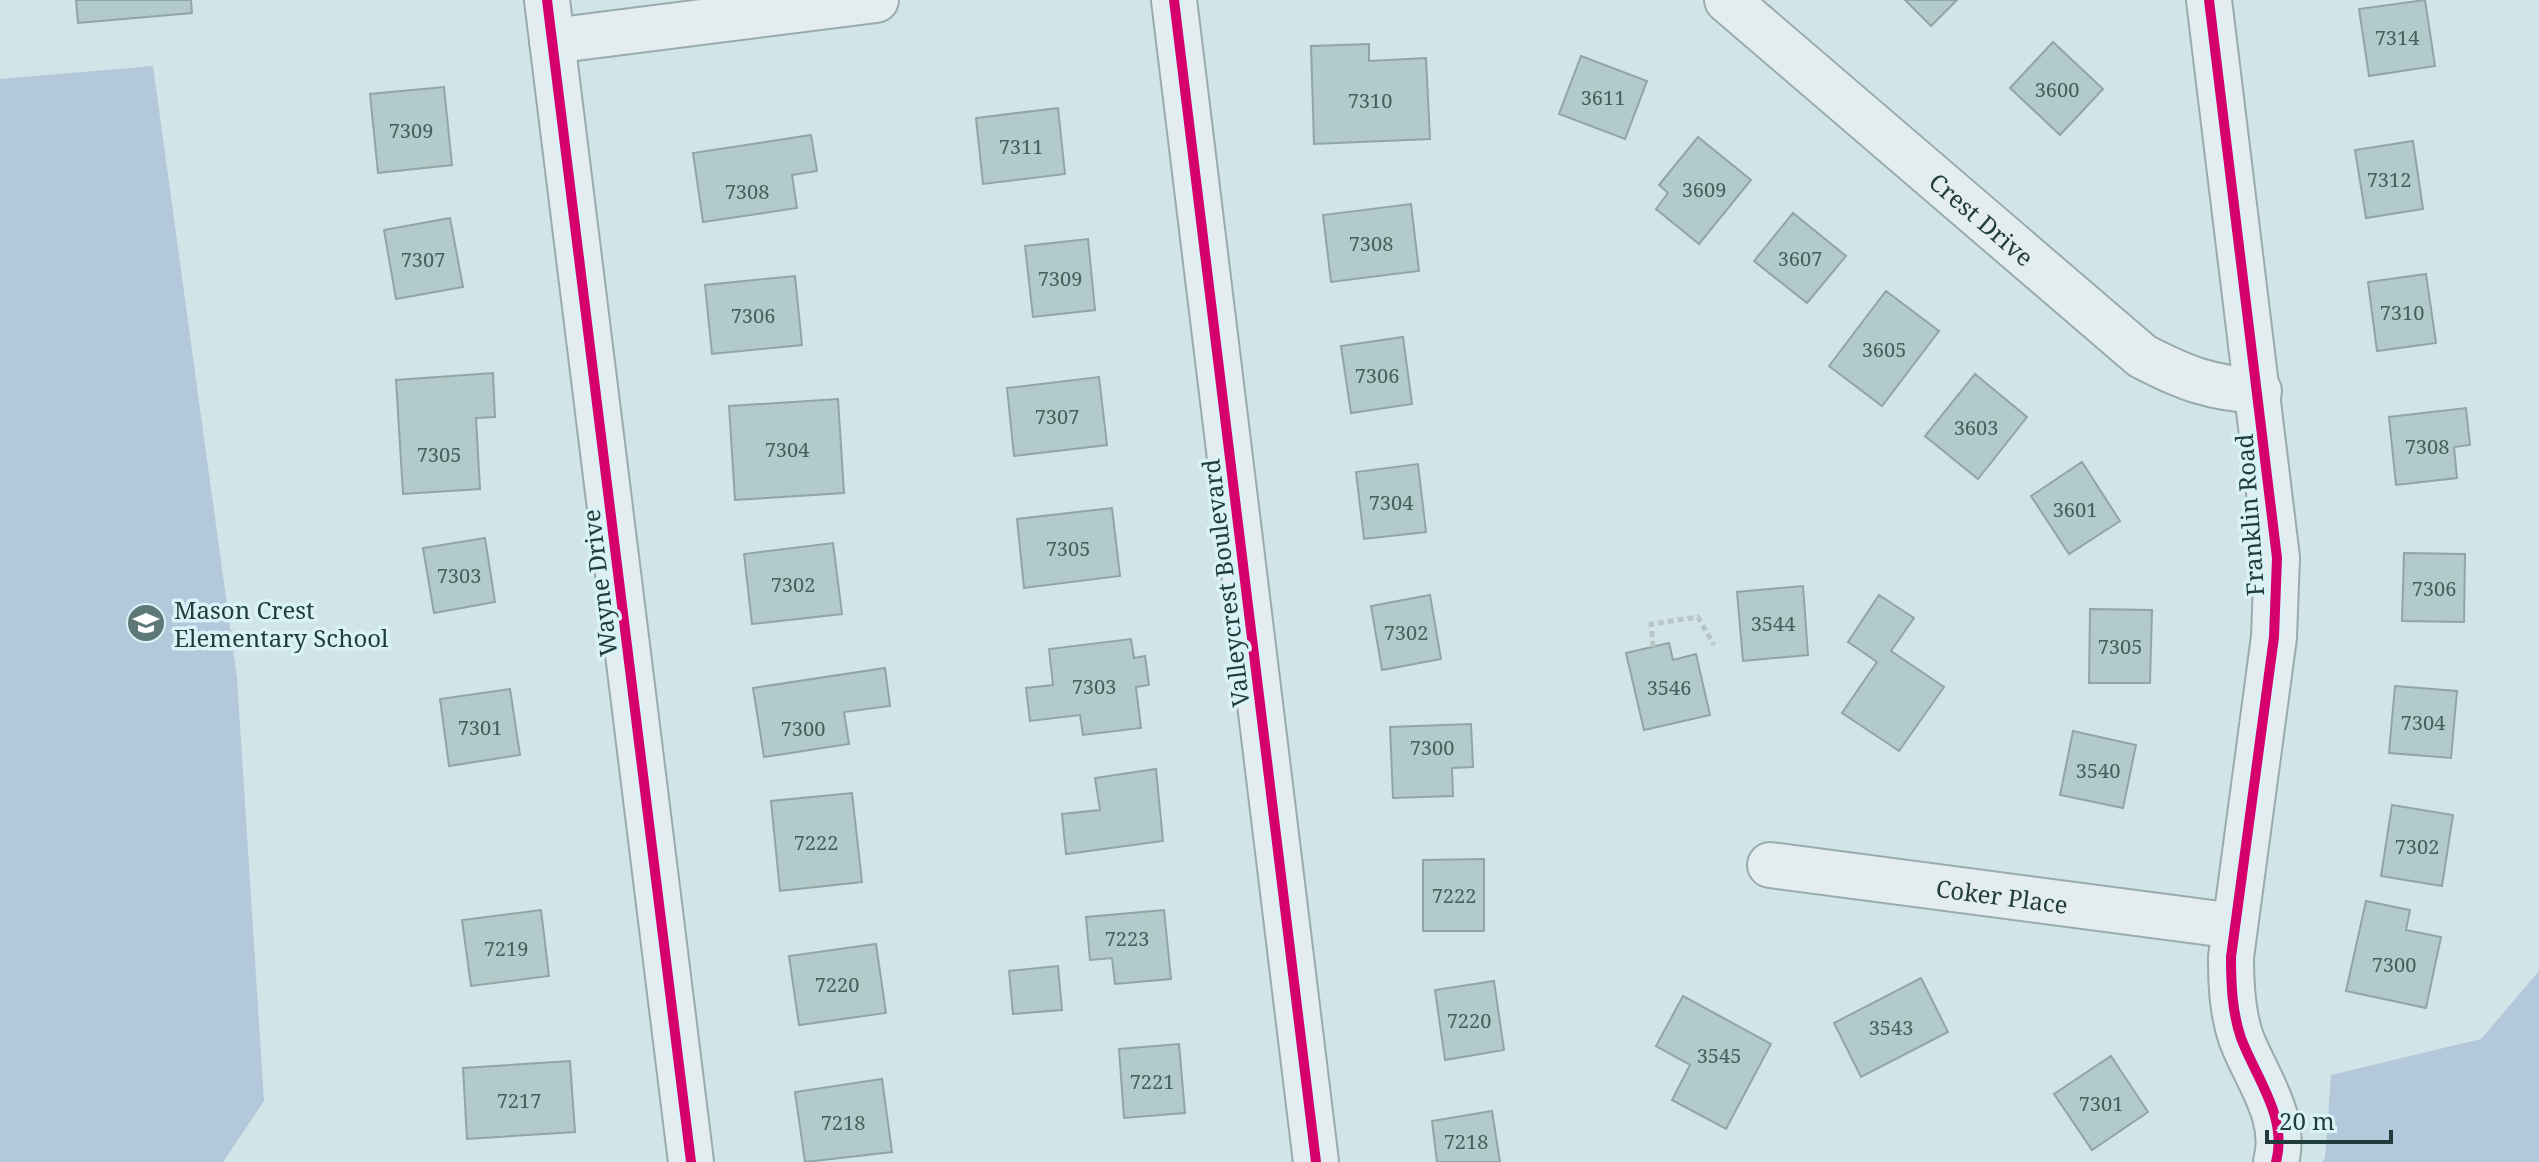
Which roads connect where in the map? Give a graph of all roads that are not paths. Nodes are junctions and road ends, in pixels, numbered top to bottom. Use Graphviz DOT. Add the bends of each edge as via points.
graph roads {
  1 [pos="876,0"];
  2 [pos="1174,0"];
  3 [pos="1727,0"];
  4 [pos="2209,0"];
  5 [pos="550,20"];
  6 [pos="2259,391"];
  7 [pos="1770,865"];
  8 [pos="2235,926"];
  9 [pos="691,1162"];
  10 [pos="1316,1162"];
  11 [pos="2276,1162"];
  1 -- 5 [label="street"];
  2 -- 10 [label="street, Valleycrest Boulevard"];
  3 -- 6 [label="street, Crest Drive" via="2142,356 2187,379"];
  4 -- 6 [label="street, Franklin Road"];
  5 -- 9 [label="street, Wayne Drive"];
  6 -- 8 [label="street, Franklin Road" via="2277,558 2274,637"];
  7 -- 8 [label="street, Coker Place"];
  8 -- 11 [label="street, Franklin Road" via="2231,989 2240,1036 2278,1120"];
}
